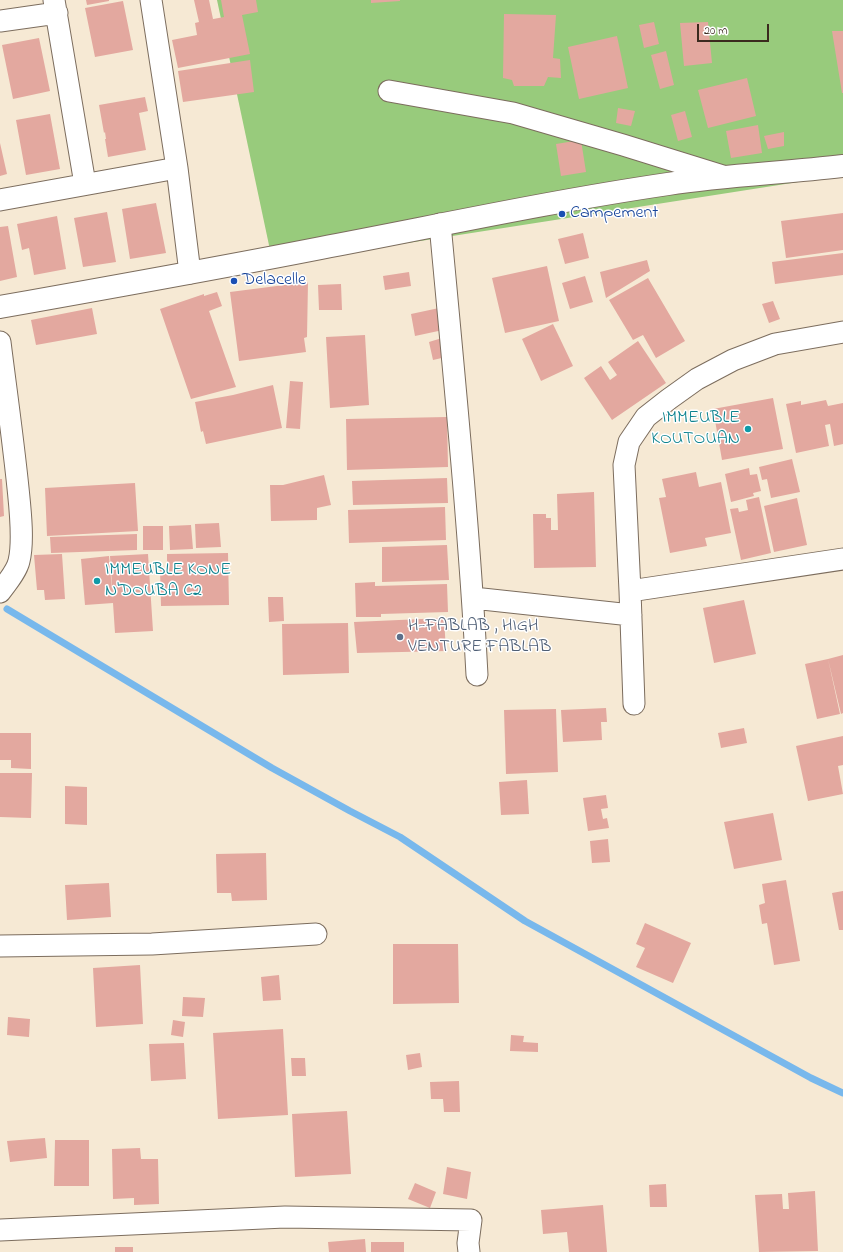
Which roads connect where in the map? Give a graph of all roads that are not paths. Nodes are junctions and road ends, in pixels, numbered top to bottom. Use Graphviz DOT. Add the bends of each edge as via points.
graph roads {
  1 [pos="151,0"];
  2 [pos="56,7"];
  3 [pos="0,21"];
  4 [pos="389,91"];
  5 [pos="843,166"];
  6 [pos="177,168"];
  7 [pos="726,176"];
  8 [pos="85,184"];
  9 [pos="0,200"];
  10 [pos="440,224"];
  11 [pos="190,273"];
  12 [pos="0,307"];
  13 [pos="843,332"];
  14 [pos="0,342"];
  15 [pos="843,559"];
  16 [pos="630,591"];
  17 [pos="0,592"];
  18 [pos="473,598"];
  19 [pos="631,615"];
  20 [pos="477,675"];
  21 [pos="634,704"];
  22 [pos="316,934"];
  23 [pos="0,946"];
  24 [pos="0,1230"];
  25 [pos="469,1252"];
  1 -- 6 [label="street"];
  2 -- 3 [label="street"];
  2 -- 8 [label="street"];
  4 -- 7 [label="street" via="512,113"];
  5 -- 7 [label="street"];
  6 -- 8 [label="street"];
  6 -- 11 [label="street"];
  7 -- 10 [label="street" via="642,188"];
  8 -- 9 [label="street"];
  10 -- 11 [label="street"];
  10 -- 18 [label="street"];
  11 -- 12 [label="street"];
  13 -- 16 [label="street" via="775,344 732,360 697,379 646,417 629,442 624,465"];
  14 -- 17 [label="street" via="13,441 21,548 19,562"];
  15 -- 16 [label="street"];
  16 -- 19 [label="street"];
  18 -- 19 [label="street"];
  18 -- 20 [label="street"];
  19 -- 21 [label="street"];
  22 -- 23 [label="street" via="152,944"];
  24 -- 25 [label="street" via="284,1217 471,1220"];
}
